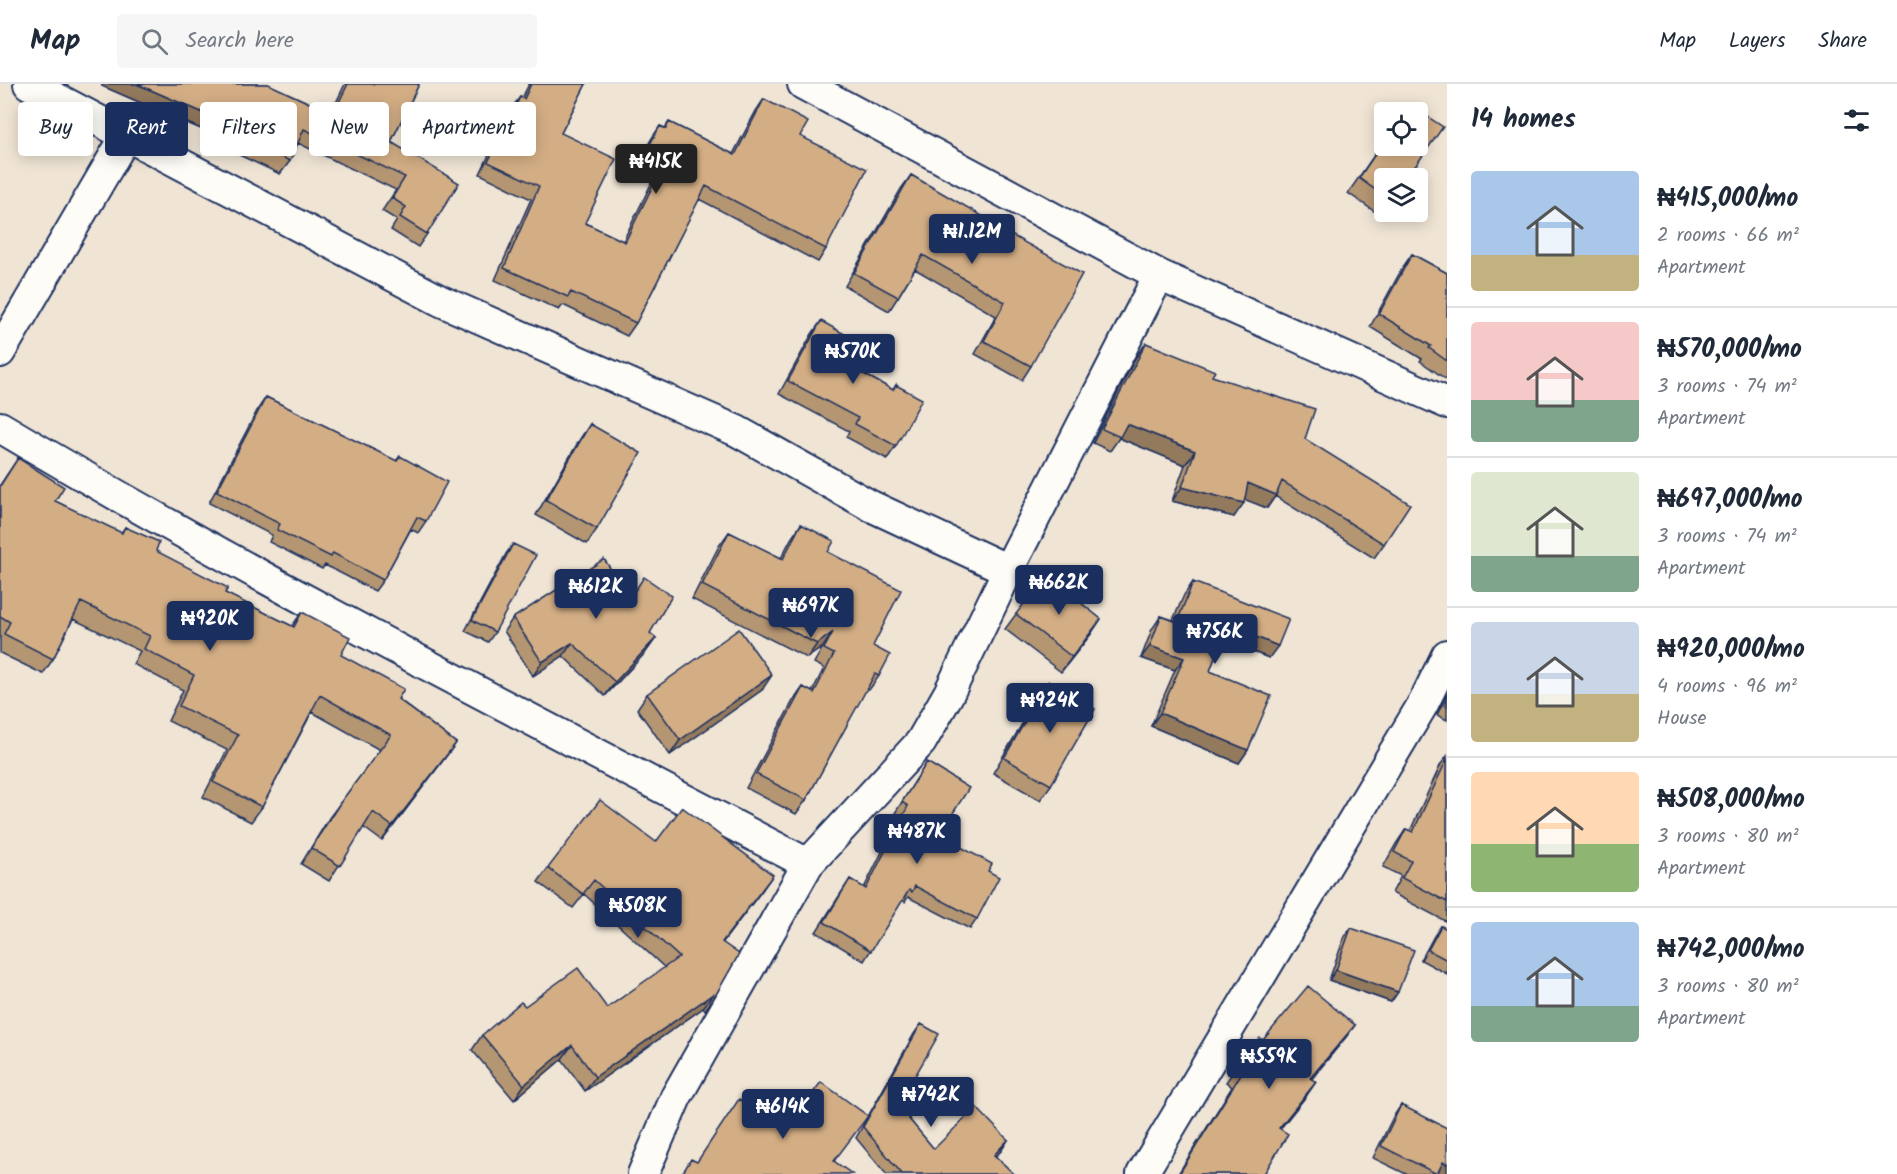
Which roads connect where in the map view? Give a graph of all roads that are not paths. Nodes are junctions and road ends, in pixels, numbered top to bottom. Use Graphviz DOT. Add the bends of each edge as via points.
graph roads {
  1 [pos="29,84"];
  2 [pos="803,84"];
  3 [pos="105,125"];
  4 [pos="114,156"];
  5 [pos="164,156"];
  6 [pos="1159,275"];
  7 [pos="0,352"];
  8 [pos="1447,404"];
  9 [pos="0,427"];
  10 [pos="1008,570"];
  11 [pos="1447,655"];
  12 [pos="808,864"];
  13 [pos="643,1174"];
  14 [pos="1142,1174"];
  1 -- 3 [label="street"];
  2 -- 6 [label="street"];
  4 -- 7 [label="street"];
  5 -- 10 [label="street" via="441,301 737,430 871,506"];
  6 -- 8 [label="street"];
  6 -- 10 [label="street"];
  9 -- 12 [label="street" via="112,494"];
  10 -- 12 [label="street" via="950,693 921,742"];
  11 -- 14 [label="street" via="1423,704"];
  12 -- 13 [label="street" via="676,1097"];
}
